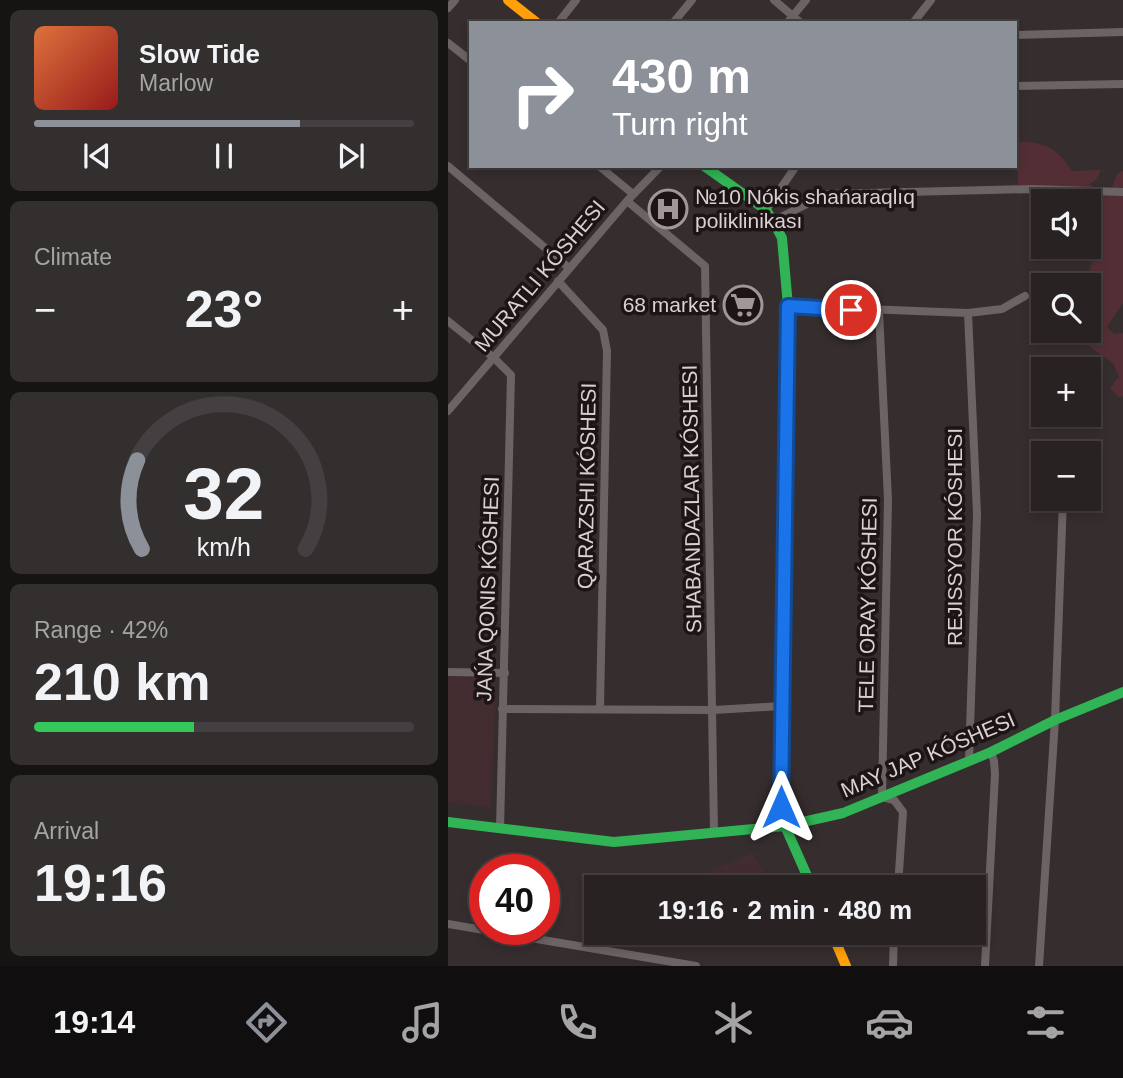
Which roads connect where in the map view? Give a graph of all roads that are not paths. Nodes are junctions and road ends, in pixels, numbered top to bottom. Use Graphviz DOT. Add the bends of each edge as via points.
graph roads {
  1 [pos="455,0"];
  2 [pos="508,0"];
  3 [pos="576,0"];
  4 [pos="692,0"];
  5 [pos="774,0"];
  6 [pos="806,0"];
  7 [pos="931,0"];
  8 [pos="448,8"];
  9 [pos="790,19"];
  10 [pos="534,21"];
  11 [pos="560,21"];
  12 [pos="675,21"];
  13 [pos="915,21"];
  14 [pos="1123,32"];
  15 [pos="1017,35"];
  16 [pos="448,43"];
  17 [pos="469,59"];
  18 [pos="1123,84"];
  19 [pos="1017,86"];
  20 [pos="448,166"];
  21 [pos="601,168"];
  22 [pos="659,168"];
  23 [pos="707,168"];
  24 [pos="795,168"];
  25 [pos="1123,192"];
  26 [pos="630,197"];
  27 [pos="766,210"];
  28 [pos="773,220"];
  29 [pos="569,268"];
  30 [pos="558,281"];
  31 [pos="1025,296"];
  32 [pos="788,306"];
  33 [pos="879,311"];
  34 [pos="968,313"];
  35 [pos="448,321"];
  36 [pos="494,358"];
  37 [pos="448,411"];
  38 [pos="1063,511"];
  39 [pos="448,672"];
  40 [pos="505,673"];
  41 [pos="1123,692"];
  42 [pos="782,706"];
  43 [pos="600,708"];
  44 [pos="502,709"];
  45 [pos="714,710"];
  46 [pos="1055,720"];
  47 [pos="991,752"];
  48 [pos="969,760"];
  49 [pos="882,797"];
  50 [pos="448,822"];
  51 [pos="785,826"];
  52 [pos="500,829"];
  53 [pos="714,833"];
  54 [pos="807,875"];
  55 [pos="899,875"];
  56 [pos="448,924"];
  57 [pos="837,945"];
  58 [pos="894,945"];
  59 [pos="696,966"];
  60 [pos="846,966"];
  61 [pos="893,966"];
  62 [pos="985,966"];
  63 [pos="1039,966"];
  1 -- 8 [label="street"];
  2 -- 10 [label="street"];
  3 -- 11 [label="street"];
  4 -- 12 [label="street"];
  5 -- 9 [label="street"];
  6 -- 9 [label="street"];
  7 -- 13 [label="street"];
  14 -- 15 [label="street"];
  16 -- 17 [label="street"];
  18 -- 19 [label="street"];
  20 -- 29 [label="street"];
  21 -- 26 [label="street, SHABANDAZLAR KÓSHESI"];
  22 -- 26 [label="street"];
  23 -- 27 [label="street"];
  24 -- 27 [label="street"];
  25 -- 28 [label="street" via="1032,189 827,194"];
  26 -- 29 [label="street"];
  26 -- 45 [label="street, SHABANDAZLAR KÓSHESI" via="705,266"];
  27 -- 28 [label="street"];
  28 -- 32 [label="street" via="782,238"];
  29 -- 30 [label="street"];
  30 -- 36 [label="street"];
  30 -- 43 [label="street" via="603,330 607,351"];
  31 -- 34 [label="street" via="1002,309"];
  32 -- 33 [label="street"];
  32 -- 42 [label="street"];
  33 -- 34 [label="street"];
  33 -- 49 [label="street, TELE ORAY KÓSHESI" via="888,500"];
  34 -- 48 [label="street, REJISSYOR KÓSHESI" via="977,514"];
  35 -- 36 [label="street"];
  36 -- 37 [label="street"];
  36 -- 40 [label="street" via="511,375"];
  38 -- 46 [label="street"];
  39 -- 40 [label="street"];
  40 -- 44 [label="street"];
  41 -- 46 [label="street, MAY JAP KÓSHESI"];
  42 -- 45 [label="street"];
  42 -- 51 [label="street" via="781,807"];
  43 -- 44 [label="street"];
  43 -- 45 [label="street"];
  44 -- 52 [label="street"];
  45 -- 53 [label="street, SHABANDAZLAR KÓSHESI"];
  46 -- 47 [label="street, MAY JAP KÓSHESI"];
  46 -- 63 [label="street"];
  47 -- 48 [label="street, MAY JAP KÓSHESI"];
  47 -- 62 [label="street" via="995,774"];
  48 -- 49 [label="street, MAY JAP KÓSHESI"];
  49 -- 51 [label="street, MAY JAP KÓSHESI" via="843,813"];
  49 -- 55 [label="street" via="894,800 903,812"];
  50 -- 52 [label="street, MAY JAP KÓSHESI"];
  51 -- 53 [label="street, MAY JAP KÓSHESI"];
  51 -- 54 [label="street"];
  52 -- 53 [label="street, MAY JAP KÓSHESI" via="614,842"];
  56 -- 59 [label="street"];
  57 -- 60 [label="street"];
  58 -- 61 [label="street"];
}
